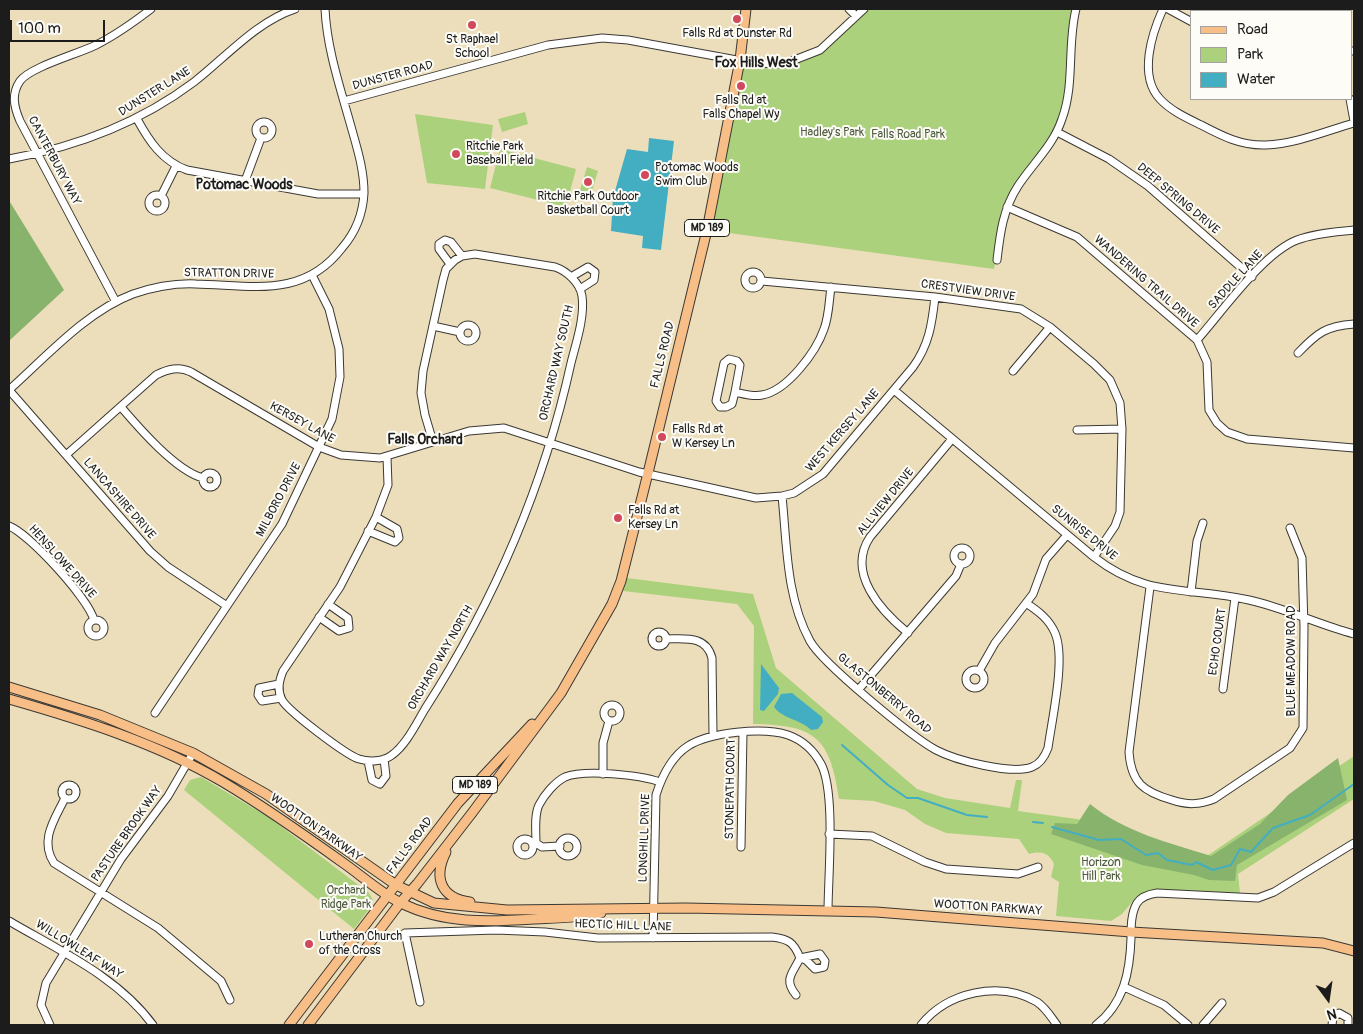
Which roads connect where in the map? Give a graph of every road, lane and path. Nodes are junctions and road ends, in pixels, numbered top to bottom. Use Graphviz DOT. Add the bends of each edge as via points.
graph roads {
  1 [pos="151,9"];
  2 [pos="295,9"];
  3 [pos="325,9"];
  4 [pos="746,9"];
  5 [pos="849,9"];
  6 [pos="864,9"];
  7 [pos="1076,9"];
  8 [pos="1163,9"];
  9 [pos="1168,9"];
  10 [pos="856,16"];
  11 [pos="1190,21"];
  12 [pos="740,60"];
  13 [pos="1350,100"];
  14 [pos="344,101"];
  15 [pos="137,118"];
  16 [pos="1354,122"];
  17 [pos="1057,132"];
  18 [pos="261,138"];
  19 [pos="37,154"];
  20 [pos="9,159"];
  21 [pos="176,166"];
  22 [pos="245,181"];
  23 [pos="364,194"];
  24 [pos="161,196"];
  25 [pos="1007,207"];
  26 [pos="1354,230"];
  27 [pos="462,256"];
  28 [pos="997,260"];
  29 [pos="450,264"];
  30 [pos="312,275"];
  31 [pos="571,277"];
  32 [pos="1252,277"];
  33 [pos="762,281"];
  34 [pos="831,287"];
  35 [pos="580,289"];
  36 [pos="935,297"];
  37 [pos="116,302"];
  38 [pos="1354,324"];
  39 [pos="433,326"];
  40 [pos="1050,327"];
  41 [pos="460,332"];
  42 [pos="1197,340"];
  43 [pos="1298,353"];
  44 [pos="1013,371"];
  45 [pos="9,390"];
  46 [pos="894,390"];
  47 [pos="735,392"];
  48 [pos="121,407"];
  49 [pos="1122,429"];
  50 [pos="1077,430"];
  51 [pos="952,439"];
  52 [pos="434,442"];
  53 [pos="550,442"];
  54 [pos="319,447"];
  55 [pos="1354,448"];
  56 [pos="66,455"];
  57 [pos="386,457"];
  58 [pos="648,473"];
  59 [pos="203,478"];
  60 [pos="782,496"];
  61 [pos="376,517"];
  62 [pos="1203,523"];
  63 [pos="9,526"];
  64 [pos="1290,528"];
  65 [pos="368,531"];
  66 [pos="1067,535"];
  67 [pos="1094,557"];
  68 [pos="961,564"];
  69 [pos="1150,587"];
  70 [pos="1191,592"];
  71 [pos="1235,598"];
  72 [pos="1026,603"];
  73 [pos="328,604"];
  74 [pos="227,606"];
  75 [pos="319,617"];
  76 [pos="1304,619"];
  77 [pos="94,620"];
  78 [pos="908,633"];
  79 [pos="1354,634"];
  80 [pos="666,639"];
  81 [pos="979,672"];
  82 [pos="278,684"];
  83 [pos="9,687"];
  84 [pos="859,689"];
  85 [pos="1223,689"];
  86 [pos="561,693"];
  87 [pos="281,698"];
  88 [pos="9,699"];
  89 [pos="156,713"];
  90 [pos="609,721"];
  91 [pos="743,732"];
  92 [pos="713,734"];
  93 [pos="193,753"];
  94 [pos="384,759"];
  95 [pos="368,761"];
  96 [pos="187,764"];
  97 [pos="603,774"];
  98 [pos="660,782"];
  99 [pos="65,798"];
  100 [pos="456,833"];
  101 [pos="830,834"];
  102 [pos="1354,842"];
  103 [pos="560,846"];
  104 [pos="741,847"];
  105 [pos="1038,867"];
  106 [pos="396,885"];
  107 [pos="101,892"];
  108 [pos="410,892"];
  109 [pos="388,895"];
  110 [pos="400,903"];
  111 [pos="540,909"];
  112 [pos="655,909"];
  113 [pos="618,910"];
  114 [pos="828,911"];
  115 [pos="9,921"];
  116 [pos="1131,932"];
  117 [pos="653,938"];
  118 [pos="1354,951"];
  119 [pos="64,954"];
  120 [pos="1124,987"];
  121 [pos="796,995"];
  122 [pos="230,1000"];
  123 [pos="420,1002"];
  124 [pos="1222,1003"];
  125 [pos="50,1025"];
  126 [pos="153,1025"];
  127 [pos="289,1025"];
  128 [pos="308,1025"];
  129 [pos="921,1025"];
  130 [pos="1057,1025"];
  131 [pos="1096,1025"];
  132 [pos="1188,1025"];
  133 [pos="1203,1025"];
  134 [pos="1332,1025"];
  135 [pos="1348,1025"];
  1 -- 19 [label="street, CANTERBURY WAY" via="97,45 31,72 20,81 14,97 15,111"];
  2 -- 15 [label="street, DUNSTER LANE" via="260,28 194,81"];
  3 -- 14 [label="street, STRATTON DRIVE" via="331,51"];
  4 -- 12 [label="main road, FALLS ROAD / MD 189"];
  5 -- 10 [label="street"];
  6 -- 10 [label="street, DUNSTER ROAD"];
  7 -- 17 [label="street" via="1068,98"];
  8 -- 16 [label="street" via="1152,36 1150,78 1158,97 1179,113 1229,140 1266,145 1284,143"];
  9 -- 11 [label="street"];
  10 -- 12 [label="street, DUNSTER ROAD" via="825,46 801,59 776,64"];
  12 -- 14 [label="street, DUNSTER ROAD" via="628,40 577,40 548,45"];
  12 -- 58 [label="main road, FALLS ROAD / MD 189" via="707,230"];
  13 -- 16 [label="street"];
  14 -- 23 [label="street, STRATTON DRIVE" via="363,172"];
  15 -- 19 [label="street, DUNSTER LANE" via="88,140"];
  15 -- 21 [label="street" via="153,146"];
  17 -- 25 [label="street"];
  17 -- 32 [label="street, DEEP SPRING DRIVE" via="1109,159 1148,186"];
  18 -- 22 [label="street"];
  19 -- 20 [label="street, DUNSTER LANE"];
  19 -- 37 [label="street, CANTERBURY WAY"];
  21 -- 22 [label="street"];
  21 -- 24 [label="street"];
  22 -- 23 [label="street" via="318,194"];
  23 -- 30 [label="street, STRATTON DRIVE" via="360,215 346,244 330,262"];
  25 -- 28 [label="street"];
  25 -- 42 [label="street, WANDERING TRAIL DRIVE" via="1077,237"];
  26 -- 32 [label="street, SADDLE LANE" via="1297,240 1277,252"];
  27 -- 29 [label="street"];
  27 -- 29 [label="street" via="446,240 440,244 439,250"];
  27 -- 31 [label="street, ORCHARD WAY SOUTH" via="480,255 555,267"];
  29 -- 39 [label="street" via="444,274"];
  30 -- 37 [label="street, STRATTON DRIVE" via="269,287 171,285 141,291"];
  30 -- 54 [label="street, MILBORO DRIVE" via="333,319 340,363 336,404"];
  31 -- 35 [label="street, ORCHARD WAY SOUTH"];
  31 -- 35 [label="street, ORCHARD WAY SOUTH" via="588,266 595,272 594,280"];
  32 -- 42 [label="street, SADDLE LANE"];
  33 -- 34 [label="street, CRESTVIEW DRIVE"];
  34 -- 36 [label="street, CRESTVIEW DRIVE"];
  34 -- 47 [label="street" via="827,320 821,337 786,384 763,395"];
  35 -- 53 [label="street, ORCHARD WAY SOUTH" via="580,321"];
  36 -- 40 [label="street, CRESTVIEW DRIVE" via="1021,309"];
  36 -- 46 [label="street, WEST KERSEY LANE" via="930,334 923,354"];
  37 -- 45 [label="street, STRATTON DRIVE" via="88,320"];
  38 -- 43 [label="street" via="1325,329"];
  39 -- 41 [label="street"];
  39 -- 52 [label="street" via="421,393"];
  40 -- 44 [label="street"];
  40 -- 49 [label="street, CRESTVIEW DRIVE" via="1110,380 1120,403"];
  42 -- 55 [label="street, WANDERING TRAIL DRIVE" via="1207,362 1209,410 1227,432 1247,439"];
  45 -- 56 [label="street, LANCASHIRE DRIVE"];
  46 -- 51 [label="street, SUNRISE DRIVE"];
  46 -- 60 [label="street, WEST KERSEY LANE" via="823,474 805,488"];
  47 -- 47 [label="street" via="729,406 723,408 716,401 724,362 732,359 740,367"];
  48 -- 54 [label="street, KERSEY LANE" via="156,375 181,368"];
  48 -- 56 [label="street, KERSEY LANE"];
  48 -- 59 [label="street" via="161,450"];
  49 -- 50 [label="street"];
  49 -- 67 [label="street, CRESTVIEW DRIVE" via="1120,512 1115,526"];
  51 -- 66 [label="street, SUNRISE DRIVE"];
  51 -- 78 [label="street, ALLVIEW DRIVE" via="870,537 863,552 863,570 876,603"];
  52 -- 53 [label="street, KERSEY LANE" via="493,428 516,431"];
  52 -- 57 [label="street, KERSEY LANE"];
  53 -- 58 [label="street, KERSEY LANE"];
  53 -- 94 [label="street, ORCHARD WAY NORTH" via="516,538 462,649 401,745 393,755"];
  54 -- 57 [label="street, KERSEY LANE" via="330,453 356,458"];
  54 -- 74 [label="street, MILBORO DRIVE" via="282,524"];
  56 -- 74 [label="street, LANCASHIRE DRIVE" via="150,551"];
  57 -- 61 [label="street" via="388,485"];
  58 -- 60 [label="street, WEST KERSEY LANE" via="742,496"];
  58 -- 86 [label="main road, FALLS ROAD / MD 189" via="621,581 612,604"];
  60 -- 84 [label="street, GLASTONBERRY ROAD" via="790,578 805,630 820,655"];
  61 -- 65 [label="street"];
  61 -- 65 [label="street" via="397,529 399,538 390,542"];
  62 -- 70 [label="street" via="1197,542"];
  63 -- 77 [label="street, HENSLOWE DRIVE" via="33,542 84,602"];
  64 -- 76 [label="street, BLUE MEADOW ROAD" via="1302,558"];
  65 -- 73 [label="street"];
  66 -- 67 [label="street, SUNRISE DRIVE"];
  66 -- 72 [label="street" via="1046,559 1033,594"];
  67 -- 69 [label="street, SUNRISE DRIVE" via="1119,574"];
  68 -- 78 [label="street" via="956,576"];
  69 -- 70 [label="street, SUNRISE DRIVE"];
  69 -- 76 [label="street, BLUE MEADOW ROAD" via="1130,763 1136,780 1146,791 1186,804 1204,804 1214,799 1296,741 1303,728 1304,715"];
  70 -- 71 [label="street, SUNRISE DRIVE"];
  71 -- 76 [label="street, SUNRISE DRIVE"];
  71 -- 85 [label="street, ECHO COURT"];
  72 -- 81 [label="street" via="995,643"];
  72 -- 84 [label="street, GLASTONBERRY ROAD" via="1048,621 1059,645 1048,748 1043,759 1033,767 1022,770 1004,768 964,761 937,751"];
  73 -- 75 [label="street"];
  73 -- 75 [label="street" via="348,618 349,628 339,631"];
  74 -- 89 [label="street, MILBORO DRIVE"];
  75 -- 82 [label="street" via="283,671"];
  76 -- 79 [label="street, SUNRISE DRIVE"];
  78 -- 84 [label="street"];
  80 -- 92 [label="street" via="693,638 702,642 710,652"];
  82 -- 87 [label="street"];
  82 -- 87 [label="street" via="262,686 258,695 262,701"];
  83 -- 93 [label="main road, WOOTTON PARKWAY" via="100,715"];
  86 -- 100 [label="main road, FALLS ROAD / MD 189"];
  86 -- 106 [label="main road, FALLS ROAD / MD 189" via="458,804"];
  87 -- 95 [label="street" via="293,712 349,754"];
  88 -- 96 [label="main road, WOOTTON PARKWAY" via="128,737"];
  90 -- 97 [label="street" via="602,743"];
  91 -- 92 [label="street, LONGHILL DRIVE"];
  91 -- 101 [label="street, LONGHILL DRIVE" via="788,735 814,753 827,780"];
  91 -- 104 [label="street, STONEPATH COURT"];
  92 -- 98 [label="street, LONGHILL DRIVE" via="688,746 674,758"];
  93 -- 96 [label="street, PASTURE BROOK WAY"];
  93 -- 106 [label="main road, WOOTTON PARKWAY" via="266,794"];
  94 -- 95 [label="street"];
  94 -- 95 [label="street" via="386,776 380,784 372,780"];
  96 -- 107 [label="street, PASTURE BROOK WAY"];
  96 -- 109 [label="main road, WOOTTON PARKWAY" via="265,806"];
  97 -- 98 [label="street" via="636,776"];
  97 -- 103 [label="street" via="571,775 554,785 538,809 534,844"];
  98 -- 112 [label="street, LONGHILL DRIVE" via="655,807"];
  99 -- 107 [label="street" via="48,834 46,846 49,856 61,868"];
  100 -- 108 [label="main road, FALLS ROAD / MD 189"];
  100 -- 111 [label="main road" via="439,869 441,883 448,894 470,902"];
  101 -- 105 [label="street" via="872,836 924,862 946,869 1018,874"];
  101 -- 114 [label="street, LONGHILL DRIVE"];
  102 -- 116 [label="street" via="1274,892 1258,898 1147,895 1137,903"];
  106 -- 108 [label="main road, WOOTTON PARKWAY"];
  106 -- 109 [label="main road, FALLS ROAD / MD 189"];
  107 -- 119 [label="street, PASTURE BROOK WAY"];
  107 -- 122 [label="street" via="158,928 221,982"];
  108 -- 110 [label="main road, FALLS ROAD / MD 189"];
  108 -- 111 [label="main road, WOOTTON PARKWAY" via="434,903 460,907"];
  109 -- 110 [label="main road, WOOTTON PARKWAY"];
  109 -- 127 [label="main road, FALLS ROAD / MD 189"];
  110 -- 113 [label="main road, WOOTTON PARKWAY" via="430,915 483,922 583,917"];
  110 -- 128 [label="main road, FALLS ROAD / MD 189"];
  111 -- 113 [label="main road, WOOTTON PARKWAY"];
  112 -- 113 [label="main road, WOOTTON PARKWAY"];
  112 -- 114 [label="main road, WOOTTON PARKWAY"];
  112 -- 117 [label="street, LONGHILL DRIVE"];
  114 -- 116 [label="main road, WOOTTON PARKWAY"];
  115 -- 119 [label="street, WILLOWLEAF WAY"];
  116 -- 118 [label="main road, WOOTTON PARKWAY" via="1323,943"];
  116 -- 120 [label="street"];
  117 -- 121 [label="street, HECTIC HILL LANE" via="789,939 800,958 789,976 791,989"];
  117 -- 123 [label="street, HECTIC HILL LANE" via="598,938 496,930 405,933"];
  119 -- 125 [label="street, PASTURE BROOK WAY" via="46,983 42,998 44,1014"];
  119 -- 126 [label="street, WILLOWLEAF WAY" via="121,990"];
  120 -- 131 [label="street" via="1115,1006"];
  120 -- 132 [label="street" via="1164,1006"];
  124 -- 133 [label="street"];
  129 -- 130 [label="street" via="935,1011 958,997 993,990 1037,1002"];
  134 -- 135 [label="street" via="1333,1017 1339,1013 1348,1018"];
}
